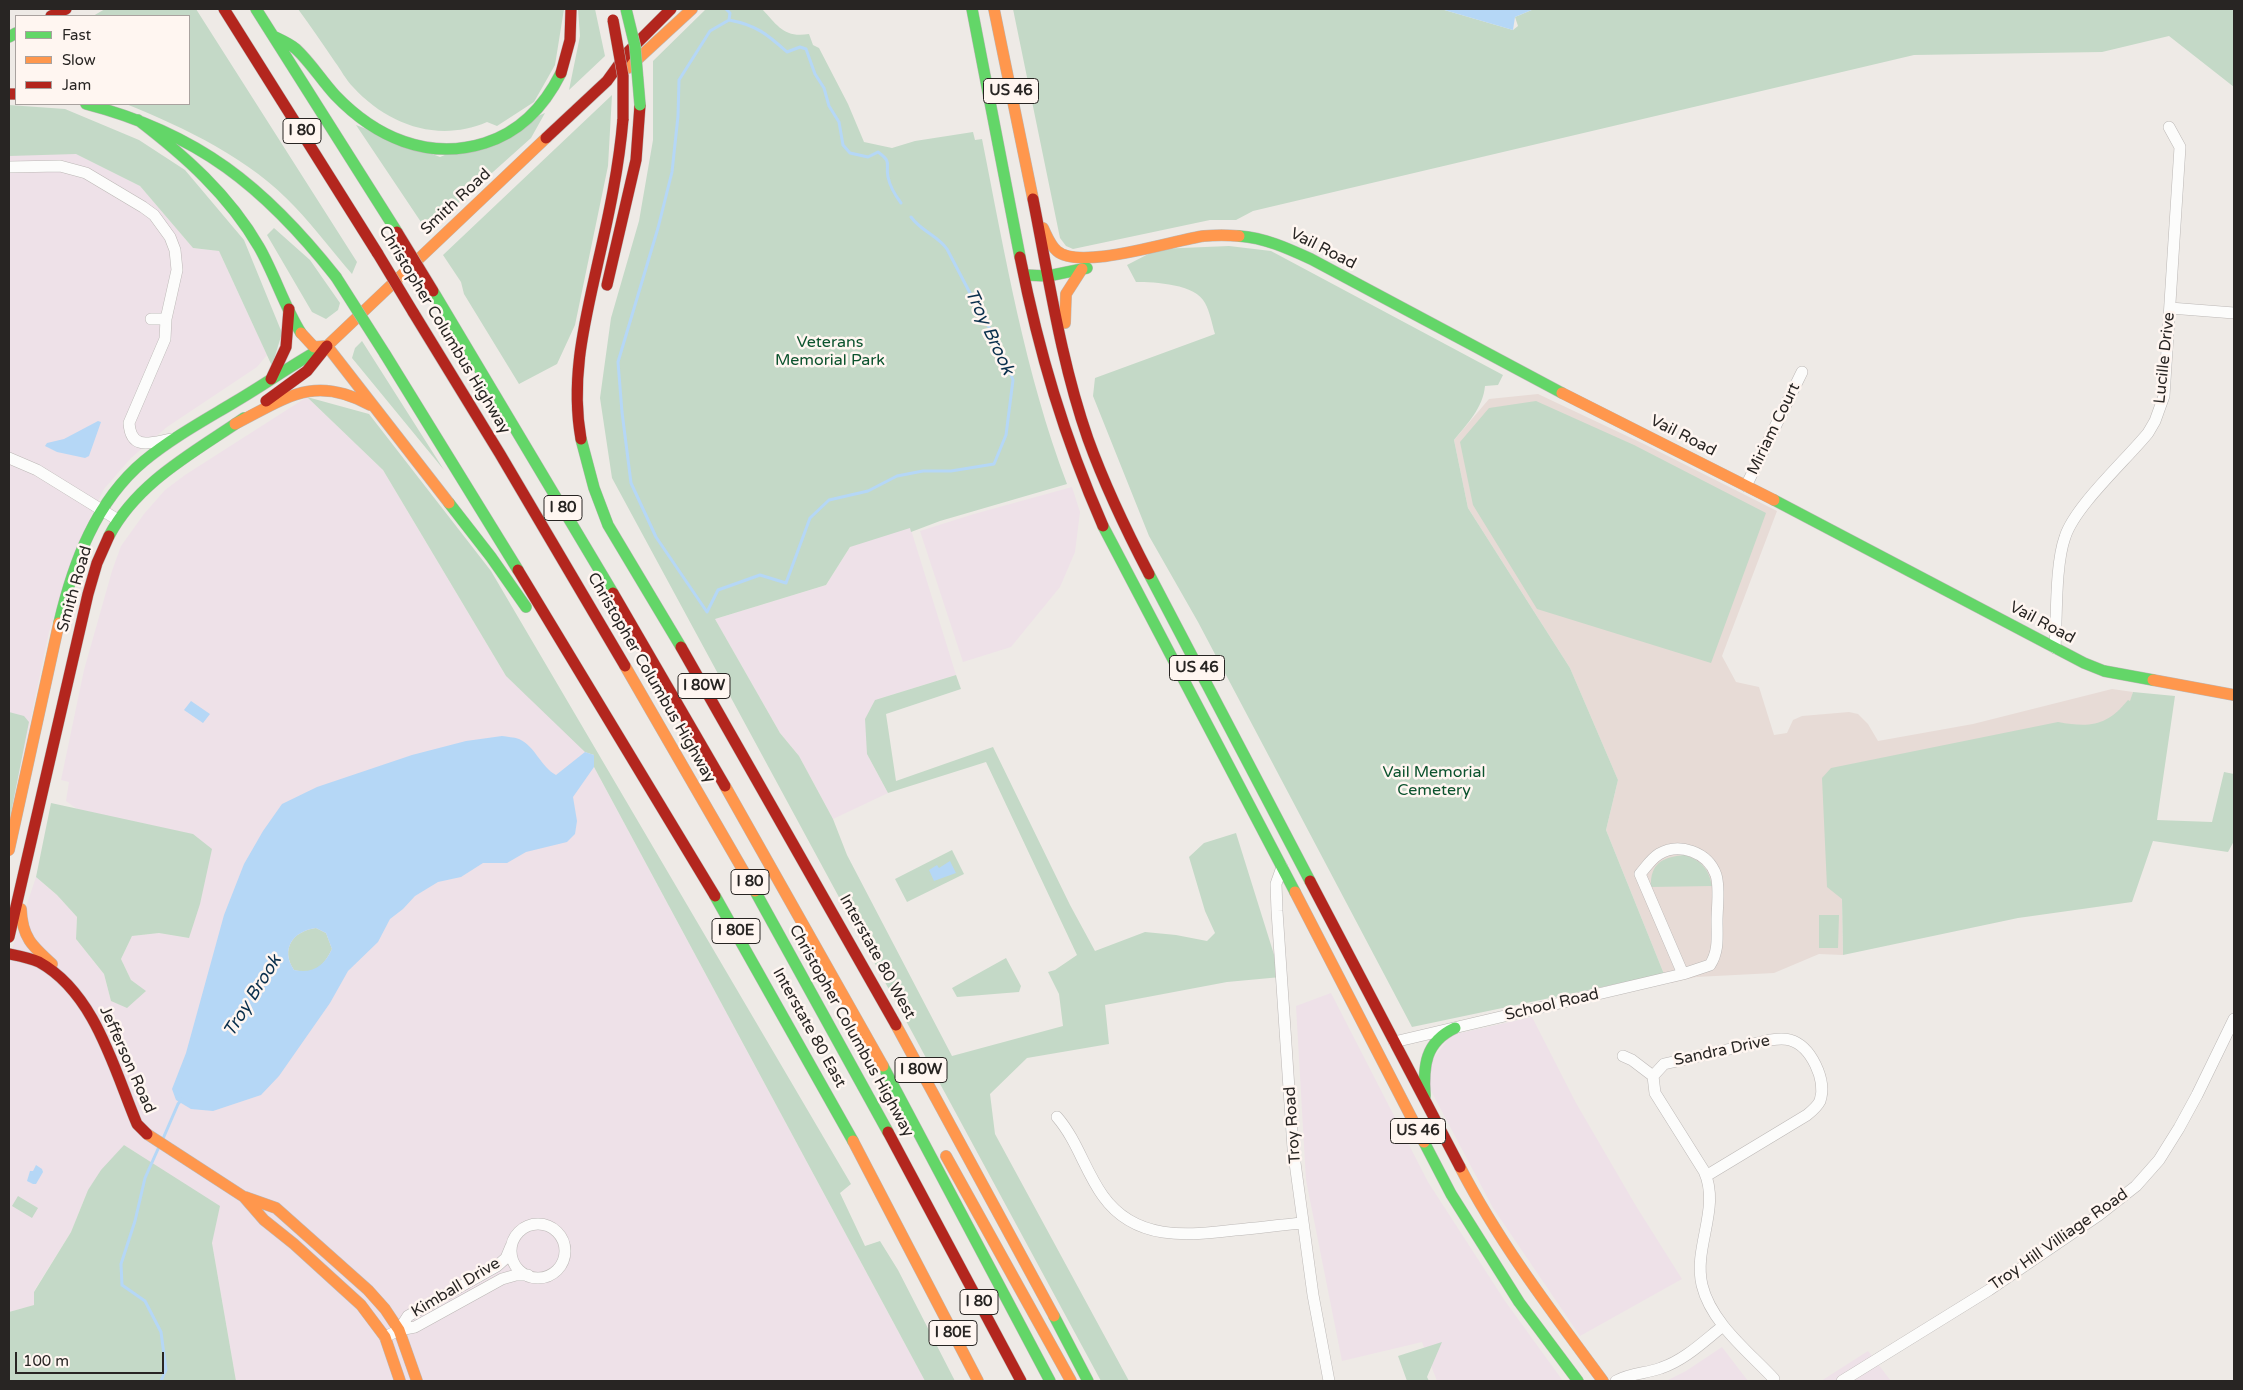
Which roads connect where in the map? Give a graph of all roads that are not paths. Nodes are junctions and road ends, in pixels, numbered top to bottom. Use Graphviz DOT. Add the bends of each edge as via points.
graph roads {
  1 [pos="66,9"];
  2 [pos="224,9"];
  3 [pos="256,9"];
  4 [pos="571,9"];
  5 [pos="610,9"];
  6 [pos="626,9"];
  7 [pos="670,9"];
  8 [pos="692,9"];
  9 [pos="972,9"];
  10 [pos="984,9"];
  11 [pos="994,9"];
  12 [pos="53,15"];
  13 [pos="273,36"];
  14 [pos="607,81"];
  15 [pos="89,105"];
  16 [pos="138,120"];
  17 [pos="2169,127"];
  18 [pos="9,166"];
  19 [pos="1027,173"];
  20 [pos="1035,213"];
  21 [pos="1114,255"];
  22 [pos="1082,269"];
  23 [pos="1025,275"];
  24 [pos="1048,276"];
  25 [pos="604,298"];
  26 [pos="289,307"];
  27 [pos="2170,308"];
  28 [pos="2234,313"];
  29 [pos="151,319"];
  30 [pos="166,319"];
  31 [pos="594,339"];
  32 [pos="327,346"];
  33 [pos="1802,372"];
  34 [pos="1069,375"];
  35 [pos="271,379"];
  36 [pos="381,414"];
  37 [pos="235,424"];
  38 [pos="174,439"];
  39 [pos="9,458"];
  40 [pos="1746,486"];
  41 [pos="102,511"];
  42 [pos="118,520"];
  43 [pos="627,555"];
  44 [pos="2055,648"];
  45 [pos="2234,695"];
  46 [pos="598,699"];
  47 [pos="9,850"];
  48 [pos="1282,868"];
  49 [pos="21,884"];
  50 [pos="9,937"];
  51 [pos="1322,942"];
  52 [pos="9,954"];
  53 [pos="1683,974"];
  54 [pos="73,991"];
  55 [pos="2234,1019"];
  56 [pos="1455,1028"];
  57 [pos="1394,1042"];
  58 [pos="872,1045"];
  59 [pos="1624,1056"];
  60 [pos="902,1076"];
  61 [pos="1653,1076"];
  62 [pos="1425,1100"];
  63 [pos="1057,1117"];
  64 [pos="940,1144"];
  65 [pos="1706,1176"];
  66 [pos="244,1196"];
  67 [pos="1303,1222"];
  68 [pos="938,1223"];
  69 [pos="512,1246"];
  70 [pos="528,1276"];
  71 [pos="972,1314"];
  72 [pos="1723,1326"];
  73 [pos="399,1330"];
  74 [pos="385,1337"];
  75 [pos="1774,1379"];
  76 [pos="400,1381"];
  77 [pos="416,1381"];
  78 [pos="978,1381"];
  79 [pos="1020,1381"];
  80 [pos="1050,1381"];
  81 [pos="1071,1381"];
  82 [pos="1088,1381"];
  83 [pos="1330,1381"];
  84 [pos="1578,1381"];
  85 [pos="1603,1381"];
  86 [pos="1616,1381"];
  87 [pos="1842,1381"];
  1 -- 12 [label="main road"];
  2 -- 68 [label="main road, Christopher Columbus Highway / I 80, bridge" via="474,410 729,846"];
  3 -- 13 [label="main road, Christopher Columbus Highway / I 80"];
  4 -- 13 [label="main road" via="572,34 564,66 549,95 526,120 498,138 452,150 418,148 371,128 329,89 294,47"];
  5 -- 43 [label="main road, bridge" via="623,76 624,118 616,178 581,343 576,397 588,474 608,525"];
  6 -- 25 [label="main road, bridge" via="637,65 638,140"];
  7 -- 14 [label="main road, Smith Road" via="628,52"];
  8 -- 14 [label="main road, Smith Road" via="635,64"];
  9 -- 23 [label="main road, US 46"];
  10 -- 19 [label="main road" via="1001,94"];
  11 -- 19 [label="main road, US 46"];
  13 -- 58 [label="main road, Christopher Columbus Highway / I 80, bridge" via="433,291 687,718"];
  14 -- 32 [label="main road, Smith Road"];
  15 -- 16 [label="main road"];
  16 -- 26 [label="main road" via="186,156 221,191 261,251"];
  16 -- 46 [label="main road, Interstate 80 East, bridge" via="200,150 245,180 303,234 336,277 385,354"];
  17 -- 27 [label="street, Lucille Drive" via="2180,148"];
  18 -- 30 [label="street" via="60,166 86,173 154,215 170,237 177,263"];
  19 -- 20 [label="main road, US 46"];
  20 -- 21 [label="main road, Vail Road" via="1058,252 1078,258"];
  20 -- 24 [label="main road, US 46"];
  21 -- 22 [label="main road, Vail Road"];
  21 -- 40 [label="main road, Vail Road" via="1204,236 1247,236 1273,242 1299,252 1539,381"];
  22 -- 24 [label="main road, Vail Road"];
  22 -- 34 [label="main road" via="1070,285 1065,300"];
  23 -- 24 [label="main road, Vail Road"];
  23 -- 48 [label="main road, US 46" via="1060,418 1089,495 1110,542"];
  24 -- 34 [label="main road, US 46"];
  26 -- 32 [label="main road" via="303,338 318,348"];
  26 -- 35 [label="main road" via="286,347"];
  27 -- 28 [label="street"];
  27 -- 44 [label="street, Lucille Drive" via="2164,396 2155,421 2142,441 2086,503 2065,536"];
  29 -- 30 [label="street"];
  30 -- 38 [label="street" via="165,339 128,423 131,435 139,443"];
  31 -- 43 [label="main road" via="588,375 590,427 599,469"];
  32 -- 35 [label="main road, Smith Road" via="298,360"];
  32 -- 36 [label="main road"];
  32 -- 37 [label="main road, Smith Road" via="307,371"];
  33 -- 40 [label="street, Miriam Court"];
  34 -- 57 [label="main road, US 46" via="1088,438 1115,508"];
  35 -- 38 [label="main road, Smith Road"];
  36 -- 37 [label="main road" via="350,393 320,388 297,394"];
  36 -- 46 [label="main road" via="491,557 573,677"];
  37 -- 42 [label="main road, Smith Road" via="164,472"];
  38 -- 41 [label="main road, Smith Road" via="132,473"];
  39 -- 41 [label="street" via="37,470"];
  40 -- 44 [label="main road, Vail Road"];
  41 -- 42 [label="street"];
  41 -- 47 [label="main road, Smith Road" via="78,557 57,630"];
  42 -- 49 [label="main road, Smith Road" via="102,551 88,596 57,718"];
  43 -- 82 [label="main road, Interstate 80 West / I 80W" via="858,957"];
  44 -- 45 [label="main road, Vail Road" via="2104,671"];
  46 -- 78 [label="main road, Interstate 80 East / I 80E" via="806,1055"];
  48 -- 51 [label="main road, US 46"];
  48 -- 67 [label="street, Troy Road" via="1276,884 1277,912 1293,1148"];
  49 -- 50 [label="main road, Smith Road"];
  49 -- 54 [label="main road" via="20,922 24,935 66,979"];
  51 -- 57 [label="main road" via="1354,988 1372,1022 1386,1041"];
  51 -- 84 [label="main road, US 46" via="1470,1226 1519,1302"];
  52 -- 54 [label="main road, Jefferson Road" via="39,962"];
  53 -- 53 [label="street, School Road" via="1710,965 1716,955 1717,885 1716,874 1702,856 1682,849 1657,855 1640,874"];
  53 -- 56 [label="street, School Road"];
  54 -- 66 [label="main road, Jefferson Road" via="93,1022 137,1124 150,1138"];
  55 -- 87 [label="street, Troy Hill Villiage Road" via="2179,1128 2136,1186 1989,1290"];
  56 -- 57 [label="street, School Road"];
  56 -- 62 [label="main road" via="1441,1035 1431,1050 1424,1072"];
  57 -- 62 [label="main road, US 46"];
  58 -- 60 [label="main road"];
  58 -- 80 [label="main road, Christopher Columbus Highway / I 80"];
  59 -- 61 [label="street"];
  61 -- 65 [label="street, Sandra Drive" via="1655,1093"];
  61 -- 65 [label="street, Sandra Drive" via="1664,1064 1784,1038 1797,1043 1811,1058 1820,1086 1820,1100 1816,1107"];
  62 -- 85 [label="main road, US 46" via="1478,1202 1516,1263"];
  63 -- 67 [label="street" via="1067,1128 1103,1197 1121,1214 1144,1227 1166,1234 1186,1235"];
  64 -- 81 [label="main road"];
  65 -- 72 [label="street, Sandra Drive" via="1710,1197 1701,1278"];
  66 -- 73 [label="main road, Jefferson Road" via="276,1208 306,1233 368,1290"];
  66 -- 74 [label="main road, Jefferson Road" via="264,1220 361,1305"];
  67 -- 83 [label="street, Troy Road"];
  68 -- 71 [label="main road" via="938,1247"];
  68 -- 79 [label="main road, Christopher Columbus Highway / I 80"];
  69 -- 70 [label="street, Kimball Drive" via="514,1264"];
  69 -- 70 [label="street, Kimball Drive" via="520,1230 528,1226 545,1225 559,1234 565,1249 561,1265 546,1276"];
  69 -- 73 [label="street, Kimball Drive" via="497,1266 408,1316"];
  70 -- 73 [label="street, Kimball Drive" via="516,1274 502,1279 415,1328"];
  72 -- 75 [label="street, Sandra Drive"];
  72 -- 86 [label="street" via="1683,1358"];
  73 -- 74 [label="street, Kimball Drive"];
  73 -- 77 [label="main road, Jefferson Road"];
  74 -- 76 [label="main road, Jefferson Road"];
}
